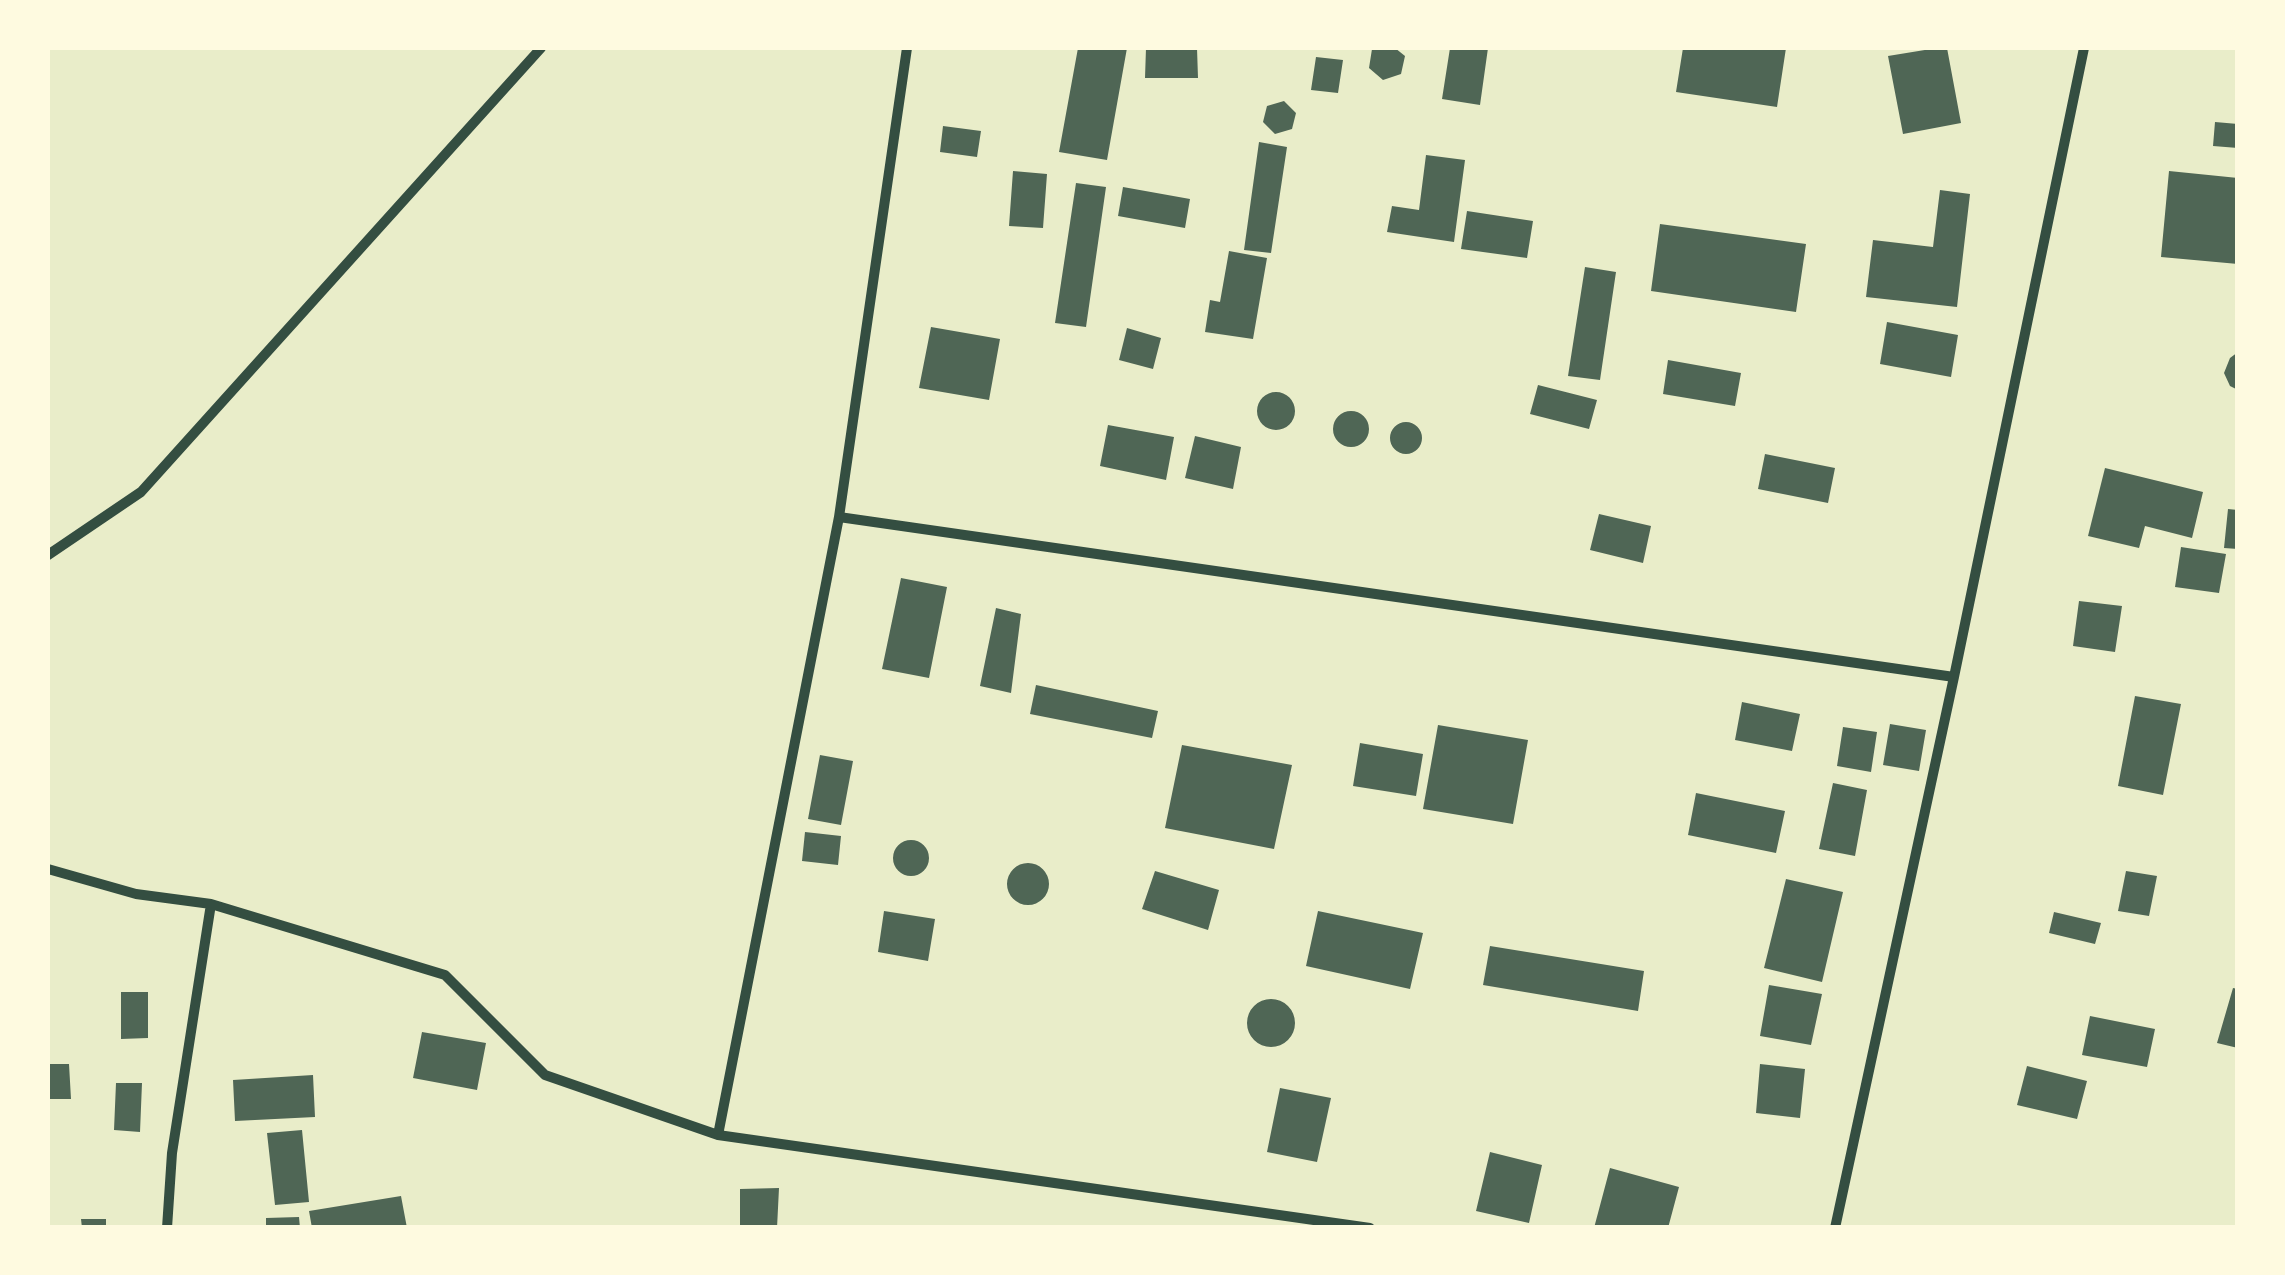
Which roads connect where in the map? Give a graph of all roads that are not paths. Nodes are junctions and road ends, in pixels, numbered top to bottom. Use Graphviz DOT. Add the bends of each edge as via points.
graph roads {
  1 [pos="542,48"];
  2 [pos="907,48"];
  3 [pos="2084,48"];
  4 [pos="839,517"];
  5 [pos="48,555"];
  6 [pos="1954,677"];
  7 [pos="48,869"];
  8 [pos="211,904"];
  9 [pos="718,1135"];
  10 [pos="167,1228"];
  11 [pos="1370,1228"];
  12 [pos="1835,1228"];
  1 -- 5 [label="street" via="142,492"];
  2 -- 4 [label="street"];
  3 -- 6 [label="street"];
  4 -- 6 [label="street"];
  4 -- 9 [label="street"];
  6 -- 12 [label="street"];
  7 -- 8 [label="street" via="136,894"];
  8 -- 9 [label="street" via="445,975 546,1075"];
  8 -- 10 [label="street" via="172,1153"];
  9 -- 11 [label="street"];
}
